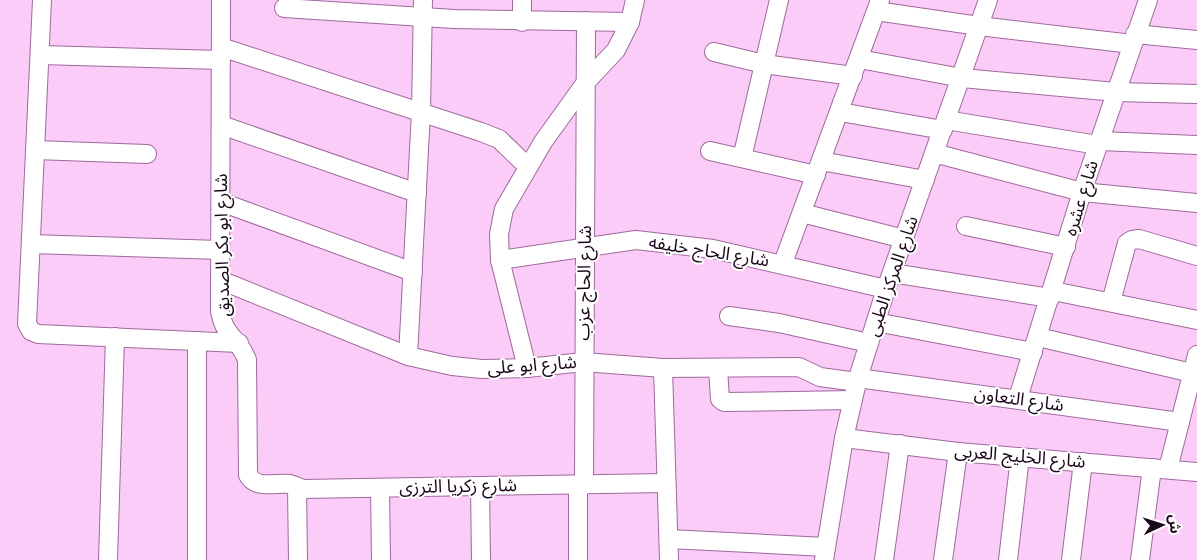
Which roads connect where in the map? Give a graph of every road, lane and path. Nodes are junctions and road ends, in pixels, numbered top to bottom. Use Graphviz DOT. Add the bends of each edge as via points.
graph roads {
  1 [pos="42,0"];
  2 [pos="220,0"];
  3 [pos="522,0"];
  4 [pos="635,0"];
  5 [pos="779,0"];
  6 [pos="988,0"];
  7 [pos="1148,0"];
  8 [pos="322,5"];
  9 [pos="878,5"];
  10 [pos="284,8"];
  11 [pos="423,8"];
  12 [pos="586,21"];
  13 [pos="522,22"];
  14 [pos="630,22"];
  15 [pos="979,26"];
  16 [pos="1134,39"];
  17 [pos="1197,40"];
  18 [pos="714,52"];
  19 [pos="221,53"];
  20 [pos="40,55"];
  21 [pos="859,59"];
  22 [pos="764,64"];
  23 [pos="853,76"];
  24 [pos="962,78"];
  25 [pos="586,82"];
  26 [pos="1116,92"];
  27 [pos="1197,94"];
  28 [pos="421,112"];
  29 [pos="840,112"];
  30 [pos="221,125"];
  31 [pos="945,125"];
  32 [pos="1099,143"];
  33 [pos="1197,145"];
  34 [pos="35,150"];
  35 [pos="710,151"];
  36 [pos="934,153"];
  37 [pos="147,154"];
  38 [pos="742,158"];
  39 [pos="528,167"];
  40 [pos="819,168"];
  41 [pos="925,180"];
  42 [pos="1082,192"];
  43 [pos="417,193"];
  44 [pos="221,202"];
  45 [pos="1197,203"];
  46 [pos="802,213"];
  47 [pos="966,226"];
  48 [pos="904,239"];
  49 [pos="31,244"];
  50 [pos="1066,246"];
  51 [pos="584,247"];
  52 [pos="220,250"];
  53 [pos="1197,256"];
  54 [pos="500,260"];
  55 [pos="783,263"];
  56 [pos="413,272"];
  57 [pos="220,280"];
  58 [pos="889,281"];
  59 [pos="1051,295"];
  60 [pos="1111,302"];
  61 [pos="729,316"];
  62 [pos="1197,320"];
  63 [pos="876,322"];
  64 [pos="115,337"];
  65 [pos="197,341"];
  66 [pos="239,343"];
  67 [pos="869,343"];
  68 [pos="1035,345"];
  69 [pos="1197,355"];
  70 [pos="408,356"];
  71 [pos="583,362"];
  72 [pos="527,368"];
  73 [pos="663,368"];
  74 [pos="718,369"];
  75 [pos="1192,373"];
  76 [pos="857,380"];
  77 [pos="1018,398"];
  78 [pos="852,400"];
  79 [pos="1187,412"];
  80 [pos="844,438"];
  81 [pos="900,444"];
  82 [pos="958,452"];
  83 [pos="1020,457"];
  84 [pos="1083,462"];
  85 [pos="1160,468"];
  86 [pos="1197,472"];
  87 [pos="251,481"];
  88 [pos="666,483"];
  89 [pos="581,485"];
  90 [pos="480,486"];
  91 [pos="297,487"];
  92 [pos="380,488"];
  93 [pos="669,539"];
  94 [pos="825,553"];
  95 [pos="108,560"];
  96 [pos="197,560"];
  97 [pos="298,560"];
  98 [pos="381,560"];
  99 [pos="481,560"];
  100 [pos="578,560"];
  101 [pos="669,560"];
  102 [pos="884,560"];
  103 [pos="943,560"];
  104 [pos="1008,560"];
  105 [pos="1071,560"];
  106 [pos="1140,560"];
  1 -- 20 [label="street"];
  2 -- 19 [label="street, شارع ابو بكر الصديق"];
  3 -- 13 [label="street"];
  4 -- 14 [label="street"];
  5 -- 22 [label="street"];
  6 -- 15 [label="street, شارع المركز الطبى"];
  7 -- 16 [label="street, شارع عشره"];
  8 -- 10 [label="street"];
  8 -- 11 [label="street"];
  9 -- 15 [label="street"];
  9 -- 21 [label="street"];
  11 -- 13 [label="street"];
  11 -- 28 [label="street"];
  12 -- 13 [label="street"];
  12 -- 14 [label="street"];
  12 -- 25 [label="street, شارع الحاج عزب"];
  14 -- 25 [label="street" via="616,50"];
  15 -- 16 [label="street"];
  15 -- 24 [label="street, شارع المركز الطبى"];
  16 -- 17 [label="street"];
  16 -- 26 [label="street, شارع عشره"];
  18 -- 22 [label="street"];
  19 -- 20 [label="street"];
  19 -- 28 [label="street"];
  19 -- 30 [label="street, شارع ابو بكر الصديق"];
  20 -- 34 [label="street"];
  21 -- 23 [label="street"];
  21 -- 24 [label="street"];
  22 -- 23 [label="street"];
  22 -- 38 [label="street"];
  23 -- 29 [label="street"];
  24 -- 26 [label="street"];
  24 -- 31 [label="street, شارع المركز الطبى"];
  25 -- 39 [label="street"];
  25 -- 51 [label="street, شارع الحاج عزب"];
  26 -- 27 [label="street"];
  26 -- 32 [label="street, شارع عشره"];
  28 -- 39 [label="street" via="498,140"];
  28 -- 43 [label="street"];
  29 -- 31 [label="street"];
  29 -- 40 [label="street"];
  30 -- 43 [label="street"];
  30 -- 44 [label="street, شارع ابو بكر الصديق"];
  31 -- 32 [label="street"];
  31 -- 36 [label="street, شارع المركز الطبى"];
  32 -- 33 [label="street"];
  32 -- 42 [label="street, شارع عشره"];
  34 -- 37 [label="street"];
  34 -- 49 [label="street"];
  35 -- 38 [label="street"];
  36 -- 41 [label="street, شارع المركز الطبى"];
  36 -- 42 [label="street"];
  38 -- 40 [label="street"];
  39 -- 54 [label="street" via="504,209 499,234"];
  40 -- 41 [label="street"];
  40 -- 46 [label="street"];
  41 -- 48 [label="street, شارع المركز الطبى"];
  42 -- 45 [label="street"];
  42 -- 50 [label="street, شارع عشره"];
  43 -- 56 [label="street"];
  44 -- 52 [label="street, شارع ابو بكر الصديق"];
  44 -- 56 [label="street"];
  46 -- 48 [label="street"];
  46 -- 55 [label="street"];
  47 -- 50 [label="street"];
  48 -- 58 [label="street, شارع المركز الطبى"];
  49 -- 52 [label="street"];
  49 -- 64 [label="street" via="27,316 31,330 38,334"];
  50 -- 59 [label="street, شارع عشره"];
  51 -- 54 [label="street, شارع الحاج خليفه"];
  51 -- 55 [label="street, شارع الحاج خليفه" via="636,240 713,249"];
  51 -- 71 [label="street, شارع الحاج عزب"];
  52 -- 57 [label="street, شارع ابو بكر الصديق"];
  53 -- 60 [label="street" via="1139,239 1132,240 1127,243"];
  54 -- 72 [label="street"];
  55 -- 58 [label="street, شارع الحاج خليفه"];
  56 -- 70 [label="street"];
  57 -- 66 [label="street, شارع ابو بكر الصديق" via="222,326"];
  57 -- 70 [label="street, شارع ابو على"];
  58 -- 59 [label="street, شارع الحاج خليفه"];
  58 -- 63 [label="street, شارع المركز الطبى"];
  59 -- 60 [label="street, شارع الحاج خليفه"];
  59 -- 68 [label="street, شارع عشره"];
  60 -- 62 [label="street, شارع الحاج خليفه"];
  61 -- 67 [label="street" via="779,323"];
  63 -- 67 [label="street, شارع المركز الطبى"];
  63 -- 68 [label="street"];
  64 -- 65 [label="street"];
  64 -- 95 [label="street"];
  65 -- 66 [label="street"];
  65 -- 96 [label="street"];
  66 -- 87 [label="street, شارع ابو بكر الصديق" via="247,366 248,475"];
  67 -- 76 [label="street, شارع المركز الطبى"];
  68 -- 75 [label="street"];
  68 -- 77 [label="street, شارع عشره"];
  69 -- 75 [label="street"];
  70 -- 72 [label="street, شارع ابو على" via="467,368"];
  71 -- 72 [label="street, شارع ابو على"];
  71 -- 73 [label="street, شارع ابو على"];
  71 -- 89 [label="street, شارع الحاج عزب"];
  73 -- 74 [label="street, شارع ابو على"];
  73 -- 88 [label="street"];
  74 -- 76 [label="street, شارع ابو على" via="799,368 820,377"];
  74 -- 78 [label="street" via="720,399 724,402"];
  75 -- 79 [label="street"];
  76 -- 77 [label="street, شارع التعاون"];
  76 -- 78 [label="street, شارع المركز الطبى"];
  77 -- 79 [label="street, شارع التعاون"];
  78 -- 80 [label="street, شارع المركز الطبى"];
  79 -- 85 [label="street"];
  80 -- 81 [label="street, شارع الخليج العربى"];
  80 -- 94 [label="street, شارع المركز الطبى"];
  81 -- 82 [label="street, شارع الخليج العربى"];
  81 -- 102 [label="street"];
  82 -- 83 [label="street, شارع الخليج العربى"];
  82 -- 103 [label="street"];
  83 -- 84 [label="street, شارع الخليج العربى"];
  83 -- 104 [label="street"];
  84 -- 85 [label="street, شارع الخليج العربى"];
  84 -- 105 [label="street"];
  85 -- 86 [label="street, شارع الخليج العربى"];
  85 -- 106 [label="street"];
  87 -- 91 [label="street, شارع زكريا الترزى"];
  88 -- 89 [label="street, شارع زكريا الترزى"];
  88 -- 93 [label="street"];
  89 -- 90 [label="street, شارع زكريا الترزى"];
  89 -- 100 [label="street, شارع الحاج عزب"];
  90 -- 92 [label="street, شارع زكريا الترزى"];
  90 -- 99 [label="street"];
  91 -- 92 [label="street, شارع زكريا الترزى"];
  91 -- 97 [label="street"];
  92 -- 98 [label="street"];
  93 -- 94 [label="street"];
  93 -- 101 [label="street"];
}
